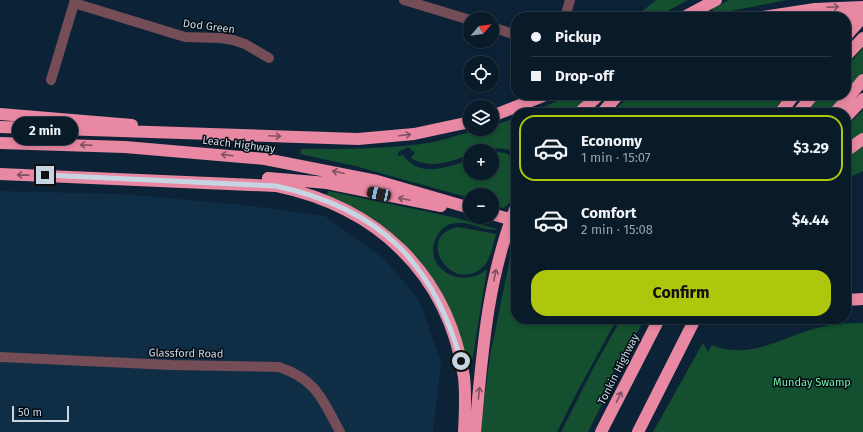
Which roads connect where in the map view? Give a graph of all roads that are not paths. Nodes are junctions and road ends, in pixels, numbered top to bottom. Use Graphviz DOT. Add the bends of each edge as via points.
graph roads {
  1 [pos="404,0"];
  2 [pos="570,0"];
  3 [pos="716,0"];
  4 [pos="75,1"];
  5 [pos="863,6"];
  6 [pos="566,12"];
  7 [pos="693,12"];
  8 [pos="796,12"];
  9 [pos="463,18"];
  10 [pos="851,18"];
  11 [pos="863,18"];
  12 [pos="499,29"];
  13 [pos="851,31"];
  14 [pos="511,33"];
  15 [pos="863,38"];
  16 [pos="851,51"];
  17 [pos="269,58"];
  18 [pos="51,80"];
  19 [pos="863,80"];
  20 [pos="851,94"];
  21 [pos="863,99"];
  22 [pos="533,100"];
  23 [pos="593,100"];
  24 [pos="614,100"];
  25 [pos="790,100"];
  26 [pos="808,100"];
  27 [pos="846,100"];
  28 [pos="513,108"];
  29 [pos="585,108"];
  30 [pos="606,108"];
  31 [pos="784,108"];
  32 [pos="802,108"];
  33 [pos="839,108"];
  34 [pos="511,109"];
  35 [pos="851,112"];
  36 [pos="499,113"];
  37 [pos="0,114"];
  38 [pos="463,124"];
  39 [pos="0,127"];
  40 [pos="170,132"];
  41 [pos="863,139"];
  42 [pos="0,143"];
  43 [pos="851,147"];
  44 [pos="0,174"];
  45 [pos="142,179"];
  46 [pos="463,207"];
  47 [pos="463,208"];
  48 [pos="499,216"];
  49 [pos="511,220"];
  50 [pos="511,220"];
  51 [pos="863,299"];
  52 [pos="851,300"];
  53 [pos="863,307"];
  54 [pos="851,308"];
  55 [pos="656,324"];
  56 [pos="692,324"];
  57 [pos="701,324"];
  58 [pos="0,357"];
  59 [pos="673,360"];
  60 [pos="340,432"];
  61 [pos="464,432"];
  62 [pos="475,432"];
  63 [pos="602,432"];
  64 [pos="638,432"];
  1 -- 9 [label="street"];
  2 -- 6 [label="street"];
  3 -- 7 [label="highway"];
  4 -- 17 [label="street, Dod Green" via="185,37 234,40"];
  4 -- 18 [label="street"];
  8 -- 5 [label="highway, one-way"];
  10 -- 11 [label="highway"];
  11 -- 13 [label="highway"];
  12 -- 14 [label="street"];
  15 -- 16 [label="highway"];
  19 -- 20 [label="highway"];
  21 -- 35 [label="highway"];
  22 -- 28 [label="highway"];
  23 -- 29 [label="highway"];
  24 -- 30 [label="highway"];
  25 -- 31 [label="highway"];
  26 -- 32 [label="highway"];
  27 -- 33 [label="highway"];
  34 -- 36 [label="highway"];
  37 -- 40 [label="highway" via="119,123"];
  40 -- 38 [label="highway, Leach Highway, one-way" via="358,138 414,134"];
  39 -- 40 [label="highway, Leach Highway"];
  41 -- 43 [label="highway"];
  46 -- 42 [label="highway, Leach Highway, one-way" via="376,181 266,159 125,147"];
  45 -- 44 [label="highway, one-way"];
  47 -- 45 [label="highway, one-way" via="431,205 301,180 217,176"];
  45 -- 61 [label="highway" via="283,187 332,202 376,227 405,252 418,268 449,321 464,379"];
  48 -- 50 [label="highway"];
  62 -- 49 [label="highway, one-way" via="489,309 503,241"];
  51 -- 52 [label="highway"];
  53 -- 54 [label="highway"];
  63 -- 55 [label="highway, Tonkin Highway, one-way"];
  56 -- 59 [label="highway"];
  57 -- 59 [label="highway"];
  58 -- 60 [label="street, Glassford Road" via="171,365 279,366 295,372 310,382"];
  59 -- 64 [label="highway"];
}
